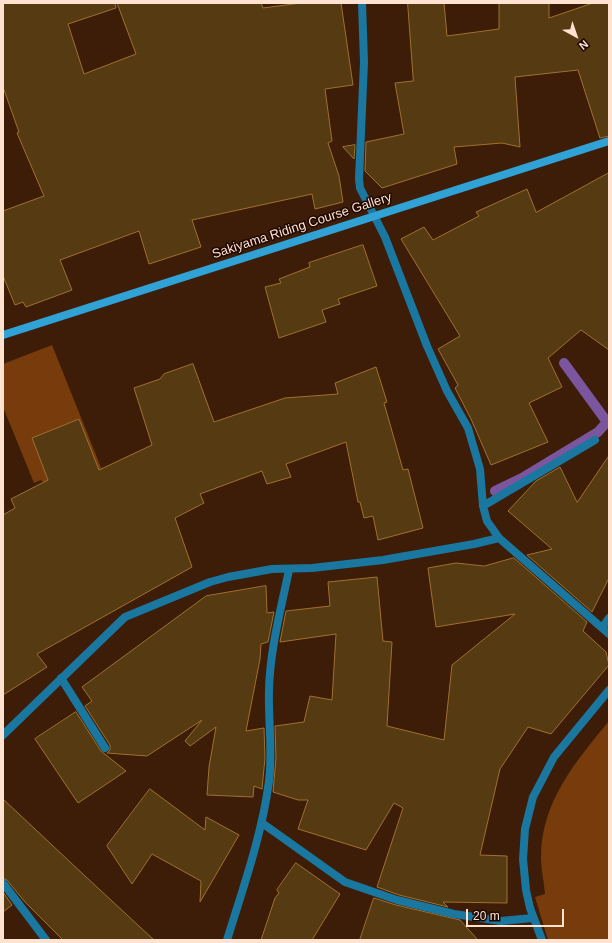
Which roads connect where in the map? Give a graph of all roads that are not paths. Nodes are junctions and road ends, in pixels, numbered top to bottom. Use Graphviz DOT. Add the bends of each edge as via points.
graph roads {
  1 [pos="362,3"];
  2 [pos="609,141"];
  3 [pos="373,216"];
  4 [pos="3,335"];
  5 [pos="595,440"];
  6 [pos="483,506"];
  7 [pos="499,538"];
  8 [pos="289,570"];
  9 [pos="609,618"];
  10 [pos="602,628"];
  11 [pos="609,634"];
  12 [pos="61,678"];
  13 [pos="609,690"];
  14 [pos="3,735"];
  15 [pos="105,748"];
  16 [pos="262,823"];
  17 [pos="3,883"];
  18 [pos="533,918"];
  19 [pos="46,940"];
  20 [pos="227,940"];
  21 [pos="542,940"];
  1 -- 3 [label="street" via="364,62 359,179"];
  2 -- 3 [label="street, Sakiyama Riding Course Gallery"];
  3 -- 4 [label="street, Sakiyama Riding Course Gallery"];
  3 -- 6 [label="street" via="385,238 447,391 468,428 480,469"];
  5 -- 6 [label="street"];
  6 -- 7 [label="street" via="487,522"];
  7 -- 8 [label="street" via="383,560"];
  7 -- 10 [label="street"];
  8 -- 12 [label="street" via="272,569 222,578 125,617"];
  8 -- 16 [label="street" via="271,659 271,750"];
  9 -- 10 [label="street"];
  10 -- 11 [label="street"];
  12 -- 14 [label="street"];
  12 -- 15 [label="street"];
  13 -- 18 [label="street" via="554,757 533,797 525,829 523,859 526,890"];
  16 -- 18 [label="street" via="345,882 398,900 454,914 501,921"];
  16 -- 20 [label="street"];
  17 -- 19 [label="street"];
  18 -- 21 [label="street"];
}
